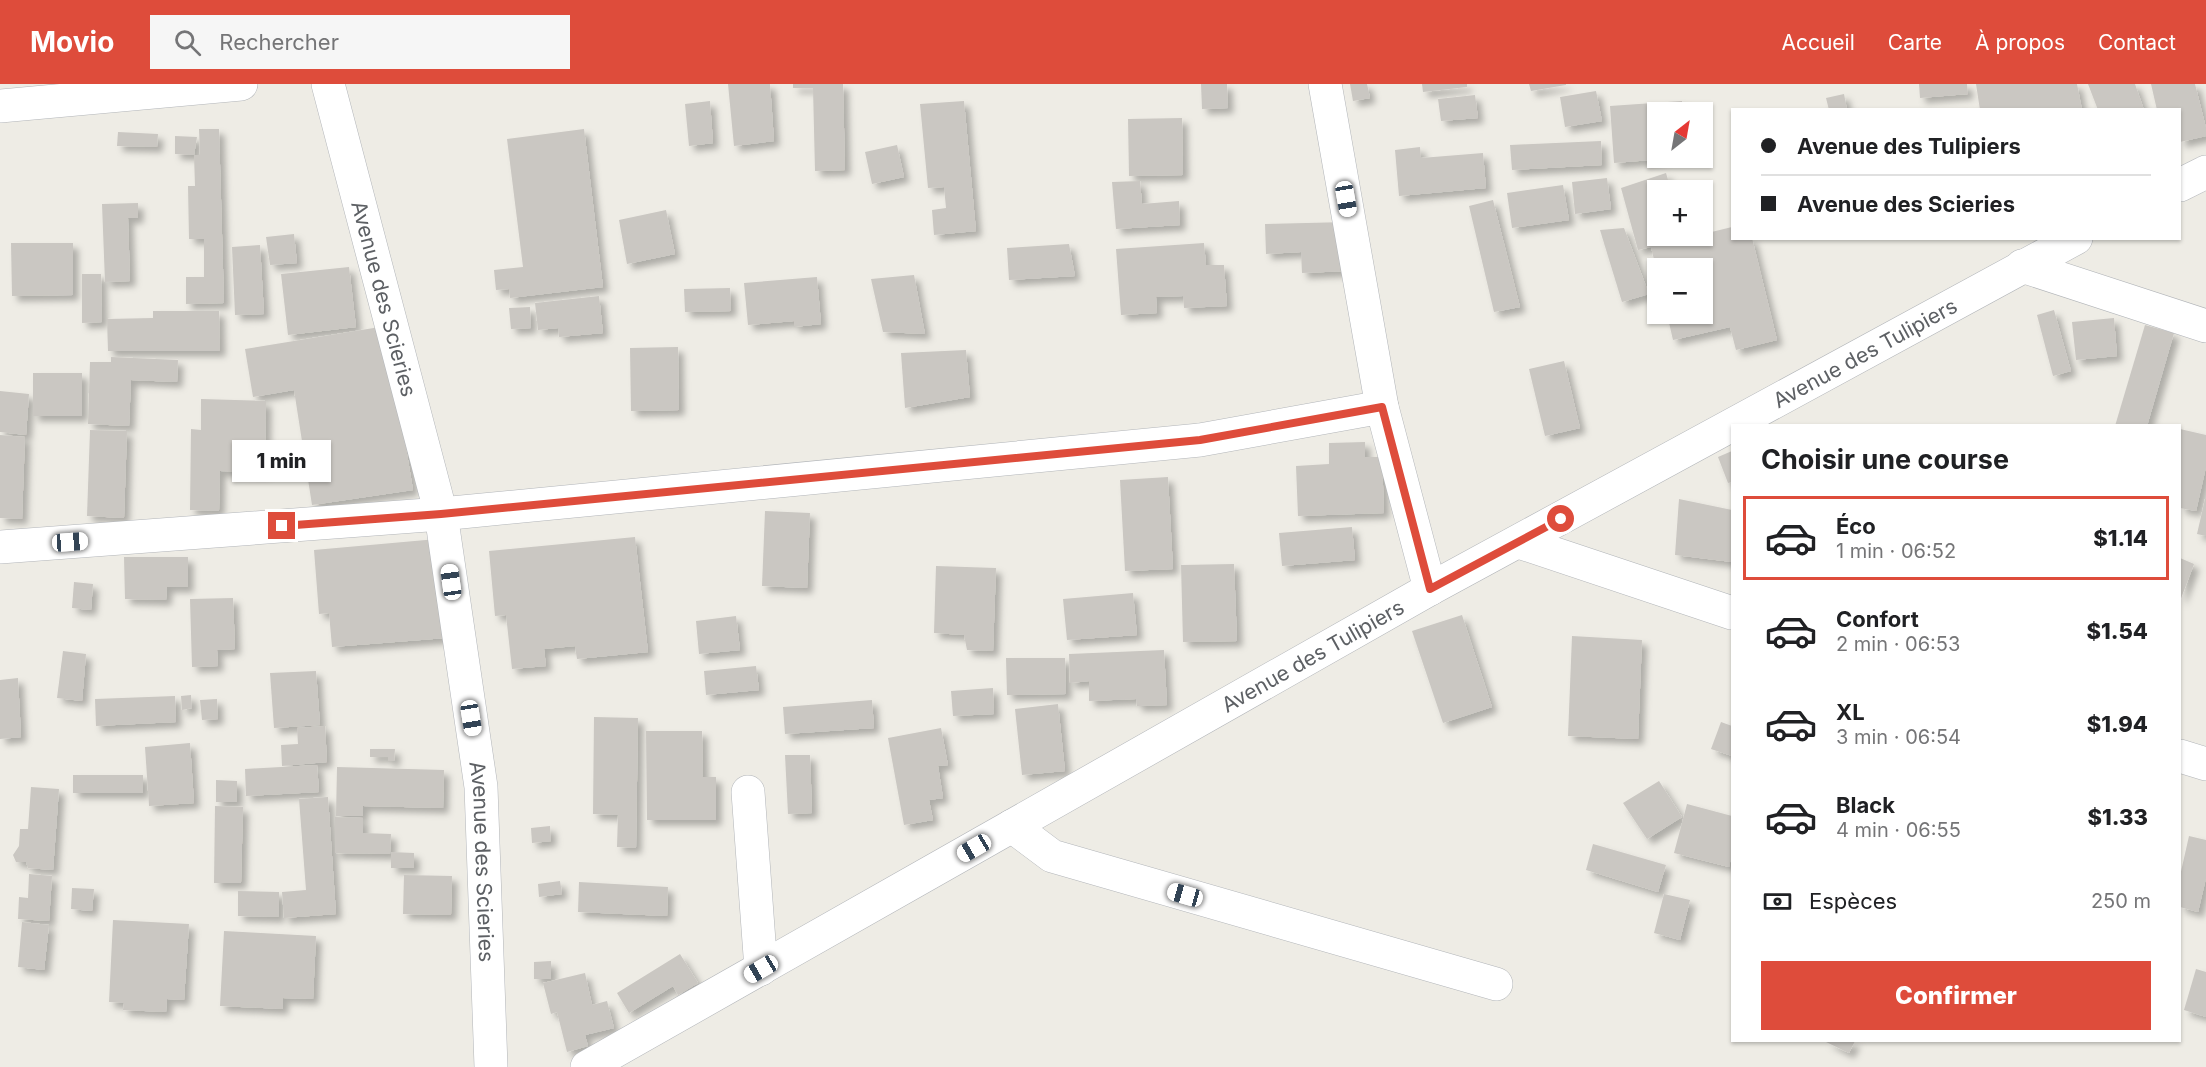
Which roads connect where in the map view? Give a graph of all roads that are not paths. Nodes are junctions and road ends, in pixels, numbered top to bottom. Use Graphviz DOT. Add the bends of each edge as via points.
graph roads {
  1 [pos="241,84"];
  2 [pos="328,84"];
  3 [pos="1325,84"];
  4 [pos="0,106"];
  5 [pos="2206,172"];
  6 [pos="2181,184"];
  7 [pos="2072,240"];
  8 [pos="2022,266"];
  9 [pos="2206,326"];
  10 [pos="1382,407"];
  11 [pos="1734,424"];
  12 [pos="1731,426"];
  13 [pos="441,514"];
  14 [pos="1519,542"];
  15 [pos="0,547"];
  16 [pos="1430,589"];
  17 [pos="1731,613"];
  18 [pos="2181,756"];
  19 [pos="2206,764"];
  20 [pos="748,792"];
  21 [pos="1012,826"];
  22 [pos="761,969"];
  23 [pos="1496,984"];
  24 [pos="491,1067"];
  25 [pos="586,1067"];
  1 -- 4 [label="street"];
  2 -- 13 [label="street, Avenue des Scieries"];
  3 -- 10 [label="street"];
  5 -- 6 [label="street"];
  7 -- 8 [label="street, Avenue des Tulipiers"];
  8 -- 9 [label="street"];
  8 -- 11 [label="street, Avenue des Tulipiers"];
  10 -- 13 [label="street" via="1200,440"];
  10 -- 16 [label="street"];
  12 -- 14 [label="street, Avenue des Tulipiers"];
  13 -- 15 [label="street"];
  13 -- 24 [label="street, Avenue des Scieries" via="481,787"];
  14 -- 16 [label="street, Avenue des Tulipiers"];
  14 -- 17 [label="street"];
  16 -- 21 [label="street, Avenue des Tulipiers"];
  18 -- 19 [label="street"];
  20 -- 22 [label="street"];
  21 -- 22 [label="street, Avenue des Tulipiers"];
  21 -- 23 [label="street" via="1052,856"];
  22 -- 25 [label="street, Avenue des Tulipiers"];
}
